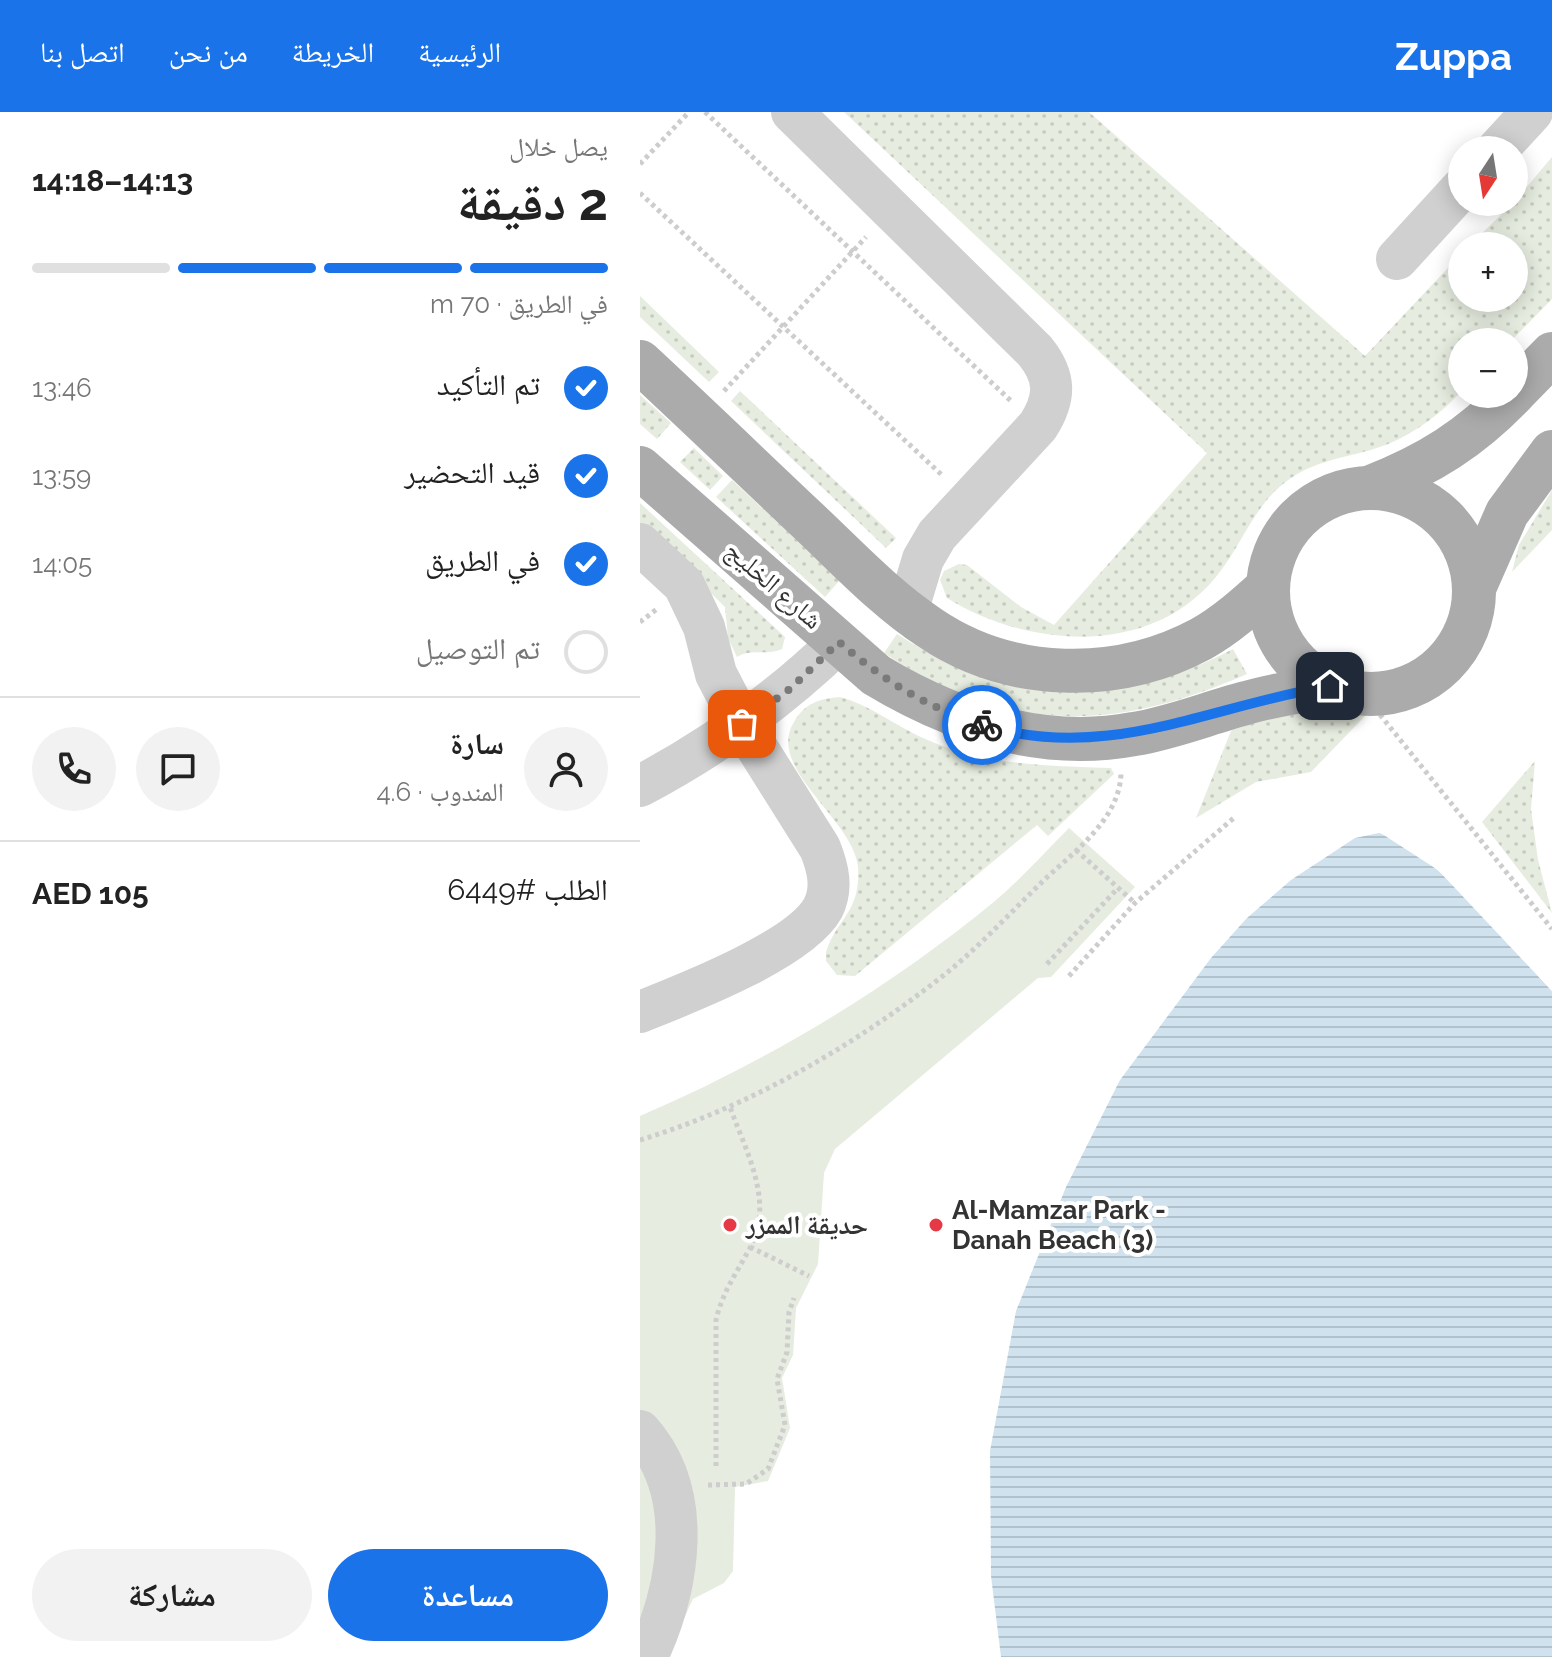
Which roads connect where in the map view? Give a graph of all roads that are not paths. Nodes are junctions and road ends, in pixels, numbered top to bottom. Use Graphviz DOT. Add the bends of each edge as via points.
graph roads {
  1 [pos="792,112"];
  2 [pos="1532,112"];
  3 [pos="1510,136"];
  4 [pos="1448,203"];
  5 [pos="1397,259"];
  6 [pos="1552,354"];
  7 [pos="640,362"];
  8 [pos="1528,379"];
  9 [pos="1498,408"];
  10 [pos="1552,452"];
  11 [pos="640,468"];
  12 [pos="1371,487"];
  13 [pos="640,544"];
  14 [pos="1475,586"];
  15 [pos="1268,587"];
  16 [pos="895,602"];
  17 [pos="839,642"];
  18 [pos="1347,690"];
  19 [pos="742,724"];
  20 [pos="640,786"];
  21 [pos="640,1012"];
  22 [pos="640,1431"];
  23 [pos="647,1657"];
  1 -- 16 [label="street" via="1048,367 1053,388 1038,426 937,535"];
  2 -- 3 [label="street"];
  4 -- 5 [label="street"];
  6 -- 8 [label="main road"];
  7 -- 16 [label="main road"];
  9 -- 12 [label="main road" via="1421,468"];
  10 -- 14 [label="main road" via="1507,513"];
  11 -- 17 [label="main road, شارع الخليج"];
  12 -- 14 [label="main road" via="1422,500 1443,516 1471,560"];
  12 -- 15 [label="main road" via="1320,501 1299,516 1282,537"];
  13 -- 19 [label="street" via="690,595 716,674"];
  14 -- 18 [label="main road" via="1468,628 1445,665 1421,683 1393,693"];
  15 -- 16 [label="main road" via="1237,615 1164,656 1082,671 1040,670 998,660 959,645"];
  15 -- 18 [label="main road" via="1273,623 1290,656"];
  16 -- 17 [label="main road"];
  17 -- 18 [label="main road, شارع الخليج" via="876,675 915,698 999,730 1043,737 1132,735 1250,702"];
  17 -- 19 [label="street" via="791,688"];
  19 -- 20 [label="street"];
  19 -- 21 [label="street" via="824,858 829,888 823,907 811,924 757,959"];
  22 -- 23 [label="street" via="670,1487 677,1553 667,1607"];
}
